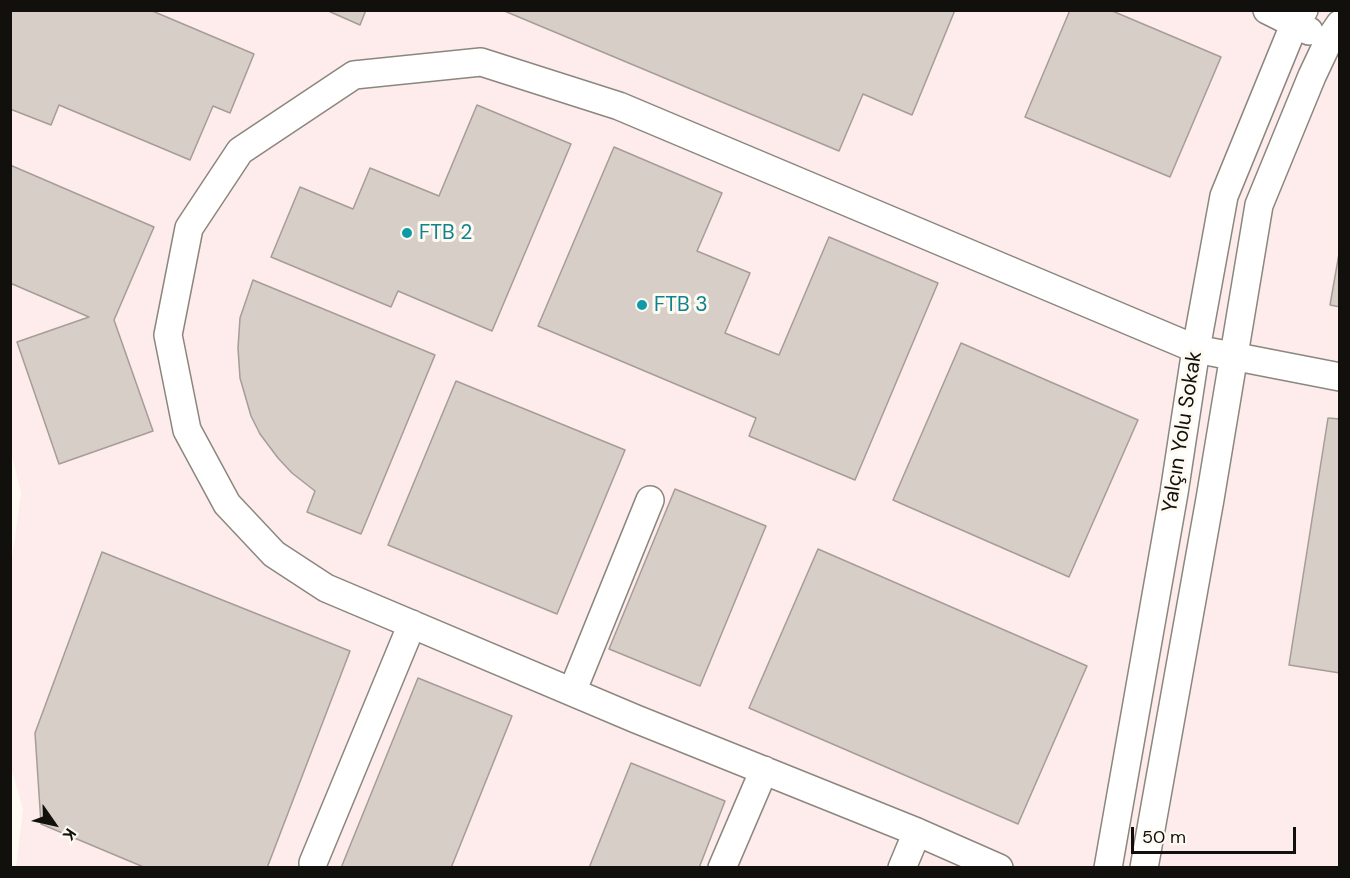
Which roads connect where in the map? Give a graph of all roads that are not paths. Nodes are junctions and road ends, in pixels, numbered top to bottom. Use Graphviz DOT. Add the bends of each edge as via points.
graph roads {
  1 [pos="1267,10"];
  2 [pos="1299,18"];
  3 [pos="1336,36"];
  4 [pos="1196,349"];
  5 [pos="1233,358"];
  6 [pos="1340,377"];
  7 [pos="650,500"];
  8 [pos="412,624"];
  9 [pos="572,692"];
  10 [pos="764,770"];
  11 [pos="917,832"];
  12 [pos="313,863"];
  13 [pos="722,867"];
  14 [pos="902,867"];
  15 [pos="999,867"];
  16 [pos="1108,867"];
  17 [pos="1144,867"];
  1 -- 2 [label="street"];
  2 -- 3 [label="street"];
  2 -- 4 [label="street, Yalçın Yolu Sokak" via="1224,196"];
  3 -- 5 [label="street, Yalçın Yolu Sokak" via="1312,76 1259,206"];
  4 -- 5 [label="street"];
  4 -- 8 [label="street" via="619,106 481,62 354,75 240,151 189,228 168,334 187,430 227,504 274,554 326,588"];
  4 -- 16 [label="street, Yalçın Yolu Sokak"];
  5 -- 6 [label="street"];
  5 -- 17 [label="street, Yalçın Yolu Sokak"];
  7 -- 9 [label="street"];
  8 -- 9 [label="street"];
  8 -- 12 [label="street"];
  9 -- 10 [label="street"];
  10 -- 11 [label="street"];
  10 -- 13 [label="street"];
  11 -- 14 [label="street"];
  11 -- 15 [label="street"];
}
